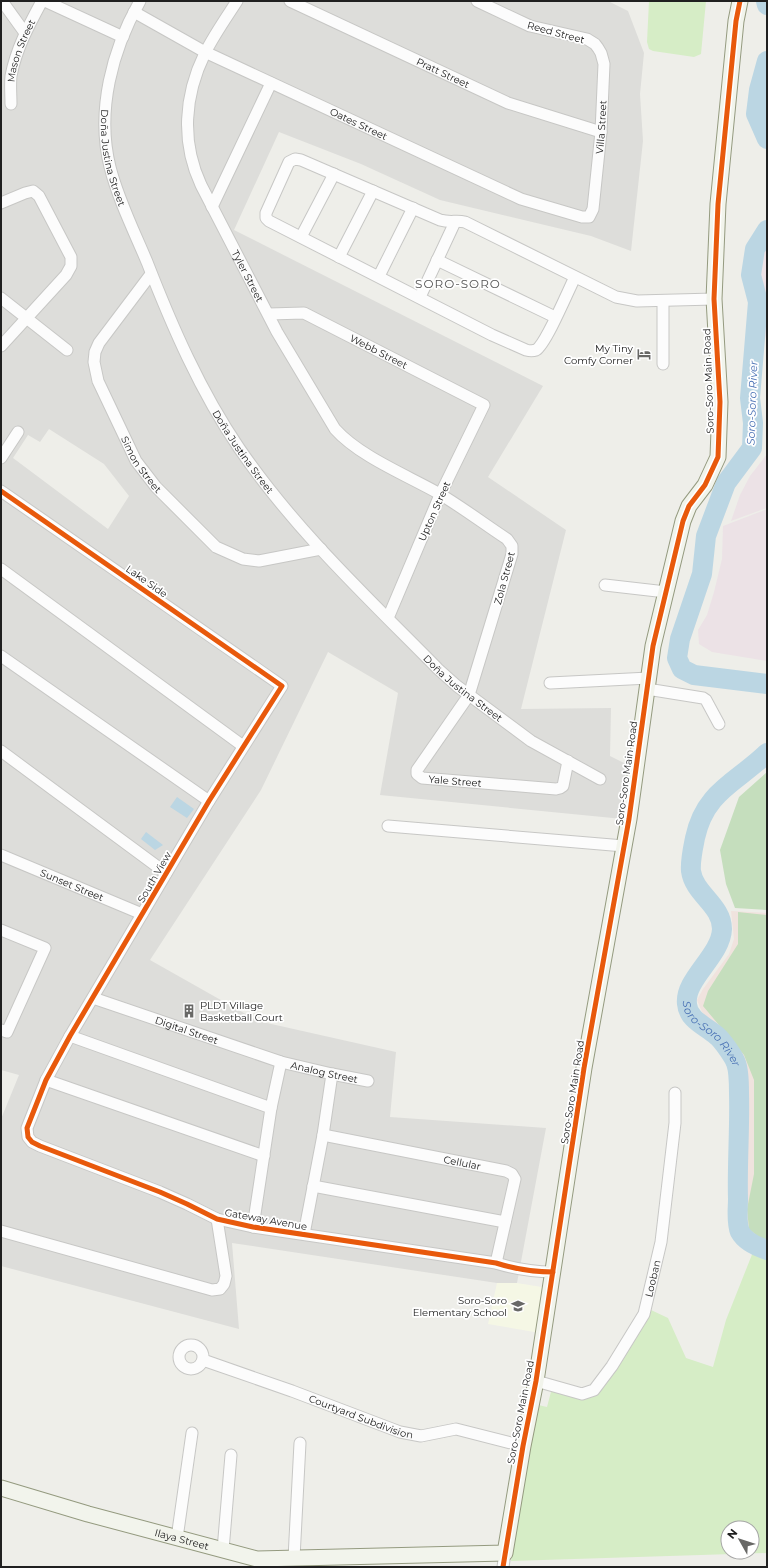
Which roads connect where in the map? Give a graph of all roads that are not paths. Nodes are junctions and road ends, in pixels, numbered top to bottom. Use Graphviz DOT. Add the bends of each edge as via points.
graph roads {
  1 [pos="2,1"];
  2 [pos="42,1"];
  3 [pos="45,1"];
  4 [pos="140,1"];
  5 [pos="237,1"];
  6 [pos="290,1"];
  7 [pos="477,1"];
  8 [pos="740,1"];
  9 [pos="134,12"];
  10 [pos="26,33"];
  11 [pos="123,37"];
  12 [pos="591,41"];
  13 [pos="205,52"];
  14 [pos="271,83"];
  15 [pos="11,104"];
  16 [pos="601,132"];
  17 [pos="334,174"];
  18 [pos="373,191"];
  19 [pos="1,203"];
  20 [pos="212,207"];
  21 [pos="413,208"];
  22 [pos="589,217"];
  23 [pos="455,222"];
  24 [pos="301,238"];
  25 [pos="339,257"];
  26 [pos="437,260"];
  27 [pos="151,274"];
  28 [pos="379,276"];
  29 [pos="575,277"];
  30 [pos="420,297"];
  31 [pos="1,298"];
  32 [pos="714,299"];
  33 [pos="663,301"];
  34 [pos="269,314"];
  35 [pos="556,317"];
  36 [pos="27,318"];
  37 [pos="1,346"];
  38 [pos="67,350"];
  39 [pos="663,364"];
  40 [pos="484,405"];
  41 [pos="18,432"];
  42 [pos="1,458"];
  43 [pos="1,491"];
  44 [pos="440,495"];
  45 [pos="321,549"];
  46 [pos="1,569"];
  47 [pos="605,585"];
  48 [pos="666,592"];
  49 [pos="388,618"];
  50 [pos="1,656"];
  51 [pos="550,682"];
  52 [pos="648,684"];
  53 [pos="282,686"];
  54 [pos="469,695"];
  55 [pos="719,724"];
  56 [pos="244,746"];
  57 [pos="1,751"];
  58 [pos="568,761"];
  59 [pos="600,779"];
  60 [pos="209,801"];
  61 [pos="388,826"];
  62 [pos="624,846"];
  63 [pos="1,855"];
  64 [pos="166,873"];
  65 [pos="142,914"];
  66 [pos="1,930"];
  67 [pos="93,998"];
  68 [pos="1,1030"];
  69 [pos="70,1036"];
  70 [pos="281,1062"];
  71 [pos="332,1074"];
  72 [pos="46,1080"];
  73 [pos="368,1081"];
  74 [pos="675,1093"];
  75 [pos="271,1108"];
  76 [pos="323,1135"];
  77 [pos="264,1156"];
  78 [pos="313,1186"];
  79 [pos="217,1219"];
  80 [pos="505,1222"];
  81 [pos="254,1227"];
  82 [pos="1,1231"];
  83 [pos="304,1234"];
  84 [pos="496,1263"];
  85 [pos="553,1272"];
  86 [pos="203,1360"];
  87 [pos="536,1381"];
  88 [pos="192,1433"];
  89 [pos="300,1443"];
  90 [pos="523,1446"];
  91 [pos="231,1455"];
  92 [pos="1,1488"];
  93 [pos="177,1538"];
  94 [pos="223,1550"];
  95 [pos="368,1557"];
  96 [pos="294,1558"];
  97 [pos="504,1560"];
  1 -- 10 [label="street"];
  2 -- 10 [label="street, Mason Street"];
  3 -- 11 [label="street"];
  4 -- 9 [label="street, Doña Justina Street"];
  5 -- 13 [label="street, Tyler Street"];
  6 -- 16 [label="street, Pratt Street" via="508,104"];
  7 -- 12 [label="street, Reed Street" via="530,26"];
  8 -- 32 [label="street, Soro-Soro Main Road" via="718,204"];
  9 -- 11 [label="street, Doña Justina Street"];
  9 -- 13 [label="street, Oates Street"];
  10 -- 15 [label="street, Mason Street" via="11,76"];
  11 -- 27 [label="street, Doña Justina Street" via="114,63 106,101 107,153 115,182"];
  12 -- 16 [label="street, Villa Street" via="601,52 604,64"];
  13 -- 14 [label="street, Oates Street"];
  13 -- 20 [label="street, Tyler Street" via="191,90 187,132 194,169"];
  14 -- 20 [label="street"];
  14 -- 22 [label="street, Oates Street" via="521,200"];
  16 -- 22 [label="street, Villa Street" via="593,210"];
  17 -- 18 [label="street"];
  17 -- 24 [label="street"];
  17 -- 24 [label="street" via="301,160 291,160 286,166 266,218"];
  18 -- 21 [label="street"];
  18 -- 25 [label="street"];
  19 -- 36 [label="street" via="25,193 33,192 39,196 71,257 71,266 66,275"];
  20 -- 34 [label="street, Tyler Street"];
  21 -- 23 [label="street" via="449,223"];
  21 -- 28 [label="street"];
  23 -- 26 [label="street"];
  23 -- 29 [label="street" via="465,222"];
  24 -- 25 [label="street"];
  25 -- 28 [label="street"];
  26 -- 30 [label="street"];
  26 -- 35 [label="street"];
  27 -- 45 [label="street, Doña Justina Street" via="189,361 228,431 279,502"];
  27 -- 45 [label="street, Simon Street" via="101,339 94,362 98,381 139,465 156,487 208,540 238,558 259,561"];
  28 -- 30 [label="street"];
  29 -- 33 [label="street" via="627,300"];
  29 -- 35 [label="street"];
  30 -- 35 [label="street" via="492,335 531,351 540,345"];
  31 -- 36 [label="street"];
  32 -- 33 [label="street"];
  32 -- 48 [label="street, Soro-Soro Main Road" via="720,402 718,457 705,485 688,506"];
  33 -- 39 [label="street"];
  34 -- 40 [label="street, Webb Street" via="304,313"];
  34 -- 44 [label="street, Tyler Street" via="277,332 340,435 359,450"];
  36 -- 37 [label="street"];
  36 -- 38 [label="street"];
  40 -- 44 [label="street, Upton Street"];
  41 -- 42 [label="street"];
  43 -- 53 [label="street, Lake Side"];
  44 -- 49 [label="street, Upton Street"];
  44 -- 54 [label="street, Zola Street" via="507,539 512,546 512,554"];
  45 -- 49 [label="street, Doña Justina Street"];
  46 -- 56 [label="street"];
  47 -- 48 [label="street"];
  48 -- 52 [label="street, Soro-Soro Main Road" via="653,646"];
  49 -- 54 [label="street, Doña Justina Street" via="438,670"];
  50 -- 60 [label="street"];
  51 -- 52 [label="street"];
  52 -- 55 [label="street" via="703,698"];
  52 -- 62 [label="street, Soro-Soro Main Road"];
  53 -- 56 [label="street, South View"];
  54 -- 58 [label="street, Doña Justina Street" via="531,741"];
  54 -- 58 [label="street, Yale Street" via="418,770 419,777 556,789 563,786"];
  56 -- 60 [label="street, South View"];
  57 -- 64 [label="street"];
  58 -- 59 [label="street, Doña Justina Street"];
  60 -- 64 [label="street, South View"];
  61 -- 62 [label="street"];
  62 -- 85 [label="street, Soro-Soro Main Road" via="584,1068"];
  63 -- 65 [label="street, Sunset Street"];
  64 -- 65 [label="street, South View"];
  65 -- 67 [label="street, South View"];
  66 -- 68 [label="street" via="45,948 8,1032"];
  67 -- 69 [label="street, South View"];
  67 -- 70 [label="street, Digital Street"];
  69 -- 72 [label="street, South View"];
  69 -- 75 [label="street"];
  70 -- 71 [label="street, Analog Street"];
  70 -- 75 [label="street"];
  71 -- 73 [label="street, Analog Street"];
  71 -- 76 [label="street"];
  72 -- 77 [label="street"];
  72 -- 79 [label="street, Gateway Avenue" via="27,1128 28,1137 32,1142 160,1192"];
  74 -- 87 [label="street, Looban" via="675,1123 661,1242 644,1314 594,1390 582,1394"];
  75 -- 77 [label="street"];
  76 -- 78 [label="street"];
  76 -- 80 [label="street, Cellular" via="506,1170 515,1179"];
  77 -- 81 [label="street"];
  78 -- 80 [label="street"];
  78 -- 83 [label="street"];
  79 -- 81 [label="street, Gateway Avenue"];
  79 -- 82 [label="street" via="226,1276 220,1289 212,1290"];
  80 -- 84 [label="street, Cellular"];
  81 -- 83 [label="street, Gateway Avenue"];
  83 -- 84 [label="street, Gateway Avenue"];
  84 -- 85 [label="street, Gateway Avenue" via="532,1272"];
  85 -- 87 [label="street, Soro-Soro Main Road"];
  86 -- 90 [label="street, Courtyard Subdivision" via="400,1432 420,1436 456,1429"];
  87 -- 90 [label="street, Soro-Soro Main Road"];
  88 -- 93 [label="street"];
  89 -- 96 [label="street"];
  90 -- 97 [label="street, Soro-Soro Main Road"];
  91 -- 94 [label="street"];
  92 -- 93 [label="street, Ilaya Street"];
  93 -- 94 [label="street, Ilaya Street"];
  94 -- 96 [label="street, Ilaya Street" via="257,1559"];
  95 -- 96 [label="street, Ilaya Street"];
  95 -- 97 [label="street, Soro-Soro Main Road"];
}
